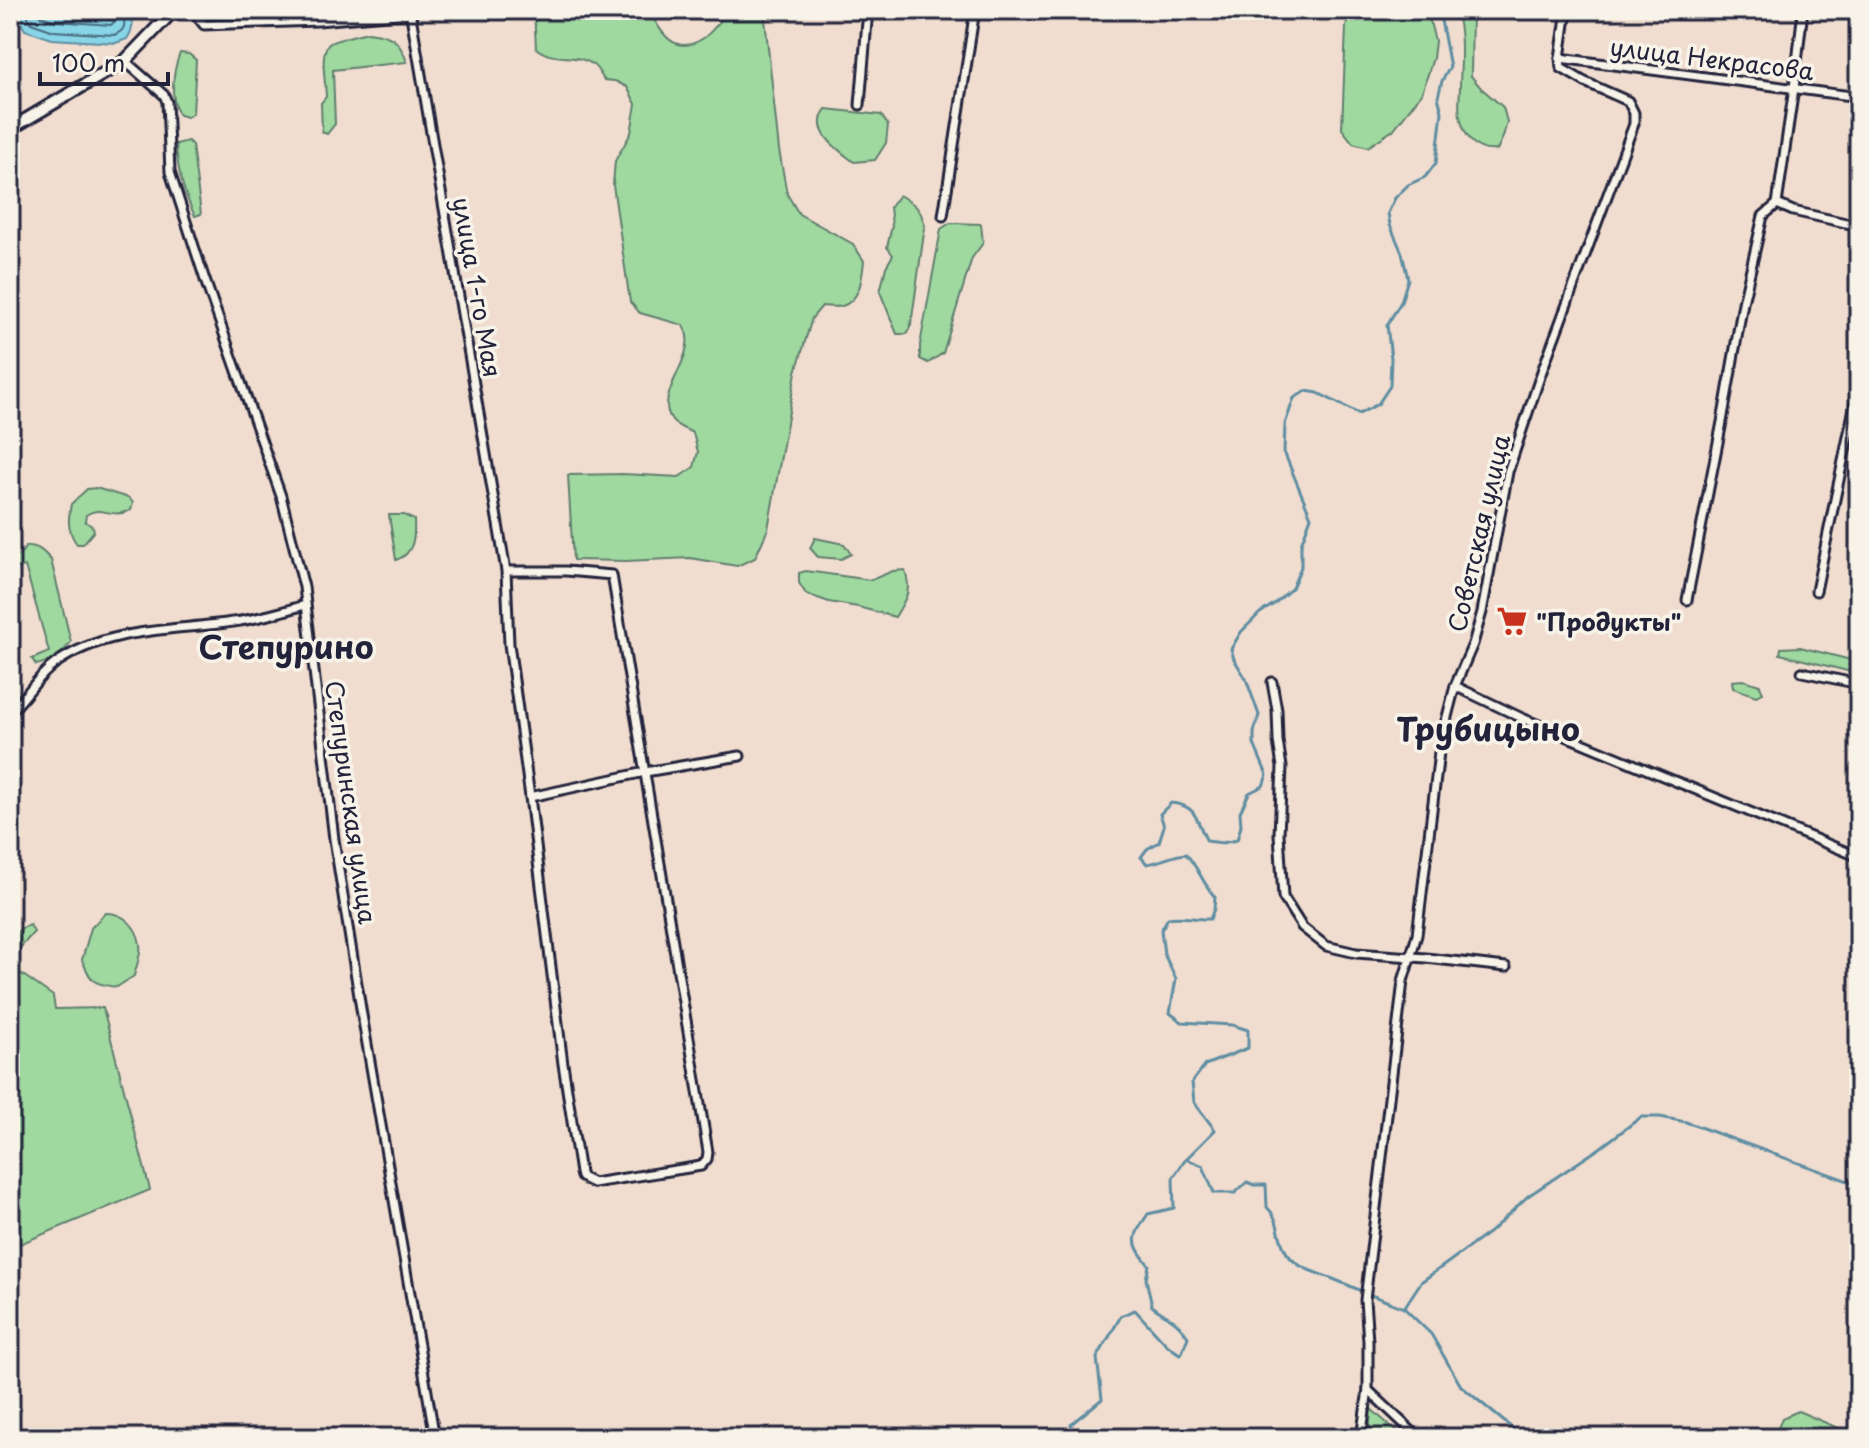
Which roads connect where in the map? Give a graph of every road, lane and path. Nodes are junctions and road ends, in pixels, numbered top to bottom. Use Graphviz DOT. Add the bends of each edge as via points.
graph roads {
  1 [pos="174,10"];
  2 [pos="192,10"];
  3 [pos="868,10"];
  4 [pos="975,10"];
  5 [pos="1567,10"];
  6 [pos="1803,10"];
  7 [pos="410,12"];
  8 [pos="1560,58"];
  9 [pos="125,61"];
  10 [pos="1794,88"];
  11 [pos="1859,97"];
  12 [pos="860,105"];
  13 [pos="10,129"];
  14 [pos="1777,204"];
  15 [pos="943,216"];
  16 [pos="1859,226"];
  17 [pos="1859,384"];
  18 [pos="506,571"];
  19 [pos="1816,591"];
  20 [pos="1687,600"];
  21 [pos="305,605"];
  22 [pos="1802,672"];
  23 [pos="1272,682"];
  24 [pos="1859,684"];
  25 [pos="1455,686"];
  26 [pos="10,712"];
  27 [pos="740,756"];
  28 [pos="645,772"];
  29 [pos="530,797"];
  30 [pos="1859,857"];
  31 [pos="1410,958"];
  32 [pos="1506,967"];
  33 [pos="1368,1390"];
  34 [pos="435,1438"];
  35 [pos="1361,1438"];
  36 [pos="1419,1438"];
  1 -- 9 [label="street"];
  2 -- 7 [label="street" via="204,25"];
  3 -- 12 [label="street"];
  4 -- 15 [label="street"];
  5 -- 8 [label="street"];
  6 -- 10 [label="street"];
  7 -- 18 [label="street, улица 1-го Мая"];
  8 -- 10 [label="street, улица Некрасова"];
  8 -- 25 [label="street, Советская улица" via="1561,68 1628,101 1634,124 1508,472 1482,612"];
  9 -- 13 [label="street"];
  9 -- 21 [label="street, Степуринская улица" via="167,102 170,172 281,496"];
  10 -- 11 [label="street, улица Некрасова"];
  10 -- 14 [label="street"];
  14 -- 16 [label="street"];
  14 -- 20 [label="street" via="1763,216 1743,303"];
  17 -- 19 [label="street"];
  18 -- 28 [label="street" via="612,575"];
  18 -- 29 [label="street, улица 1-го Мая" via="509,644"];
  21 -- 26 [label="street" via="233,622 153,630 77,649 41,675"];
  21 -- 34 [label="street, Степуринская улица" via="334,839"];
  22 -- 24 [label="street"];
  23 -- 31 [label="street" via="1282,767 1283,897 1302,927 1326,946"];
  25 -- 30 [label="street"];
  25 -- 31 [label="street" via="1440,744"];
  27 -- 28 [label="street"];
  28 -- 29 [label="street"];
  28 -- 29 [label="street, улица 1-го Мая" via="708,1152 701,1166 593,1183 581,1177"];
  31 -- 32 [label="street"];
  31 -- 33 [label="street" via="1365,1300"];
  33 -- 35 [label="street"];
  33 -- 36 [label="street"];
}
